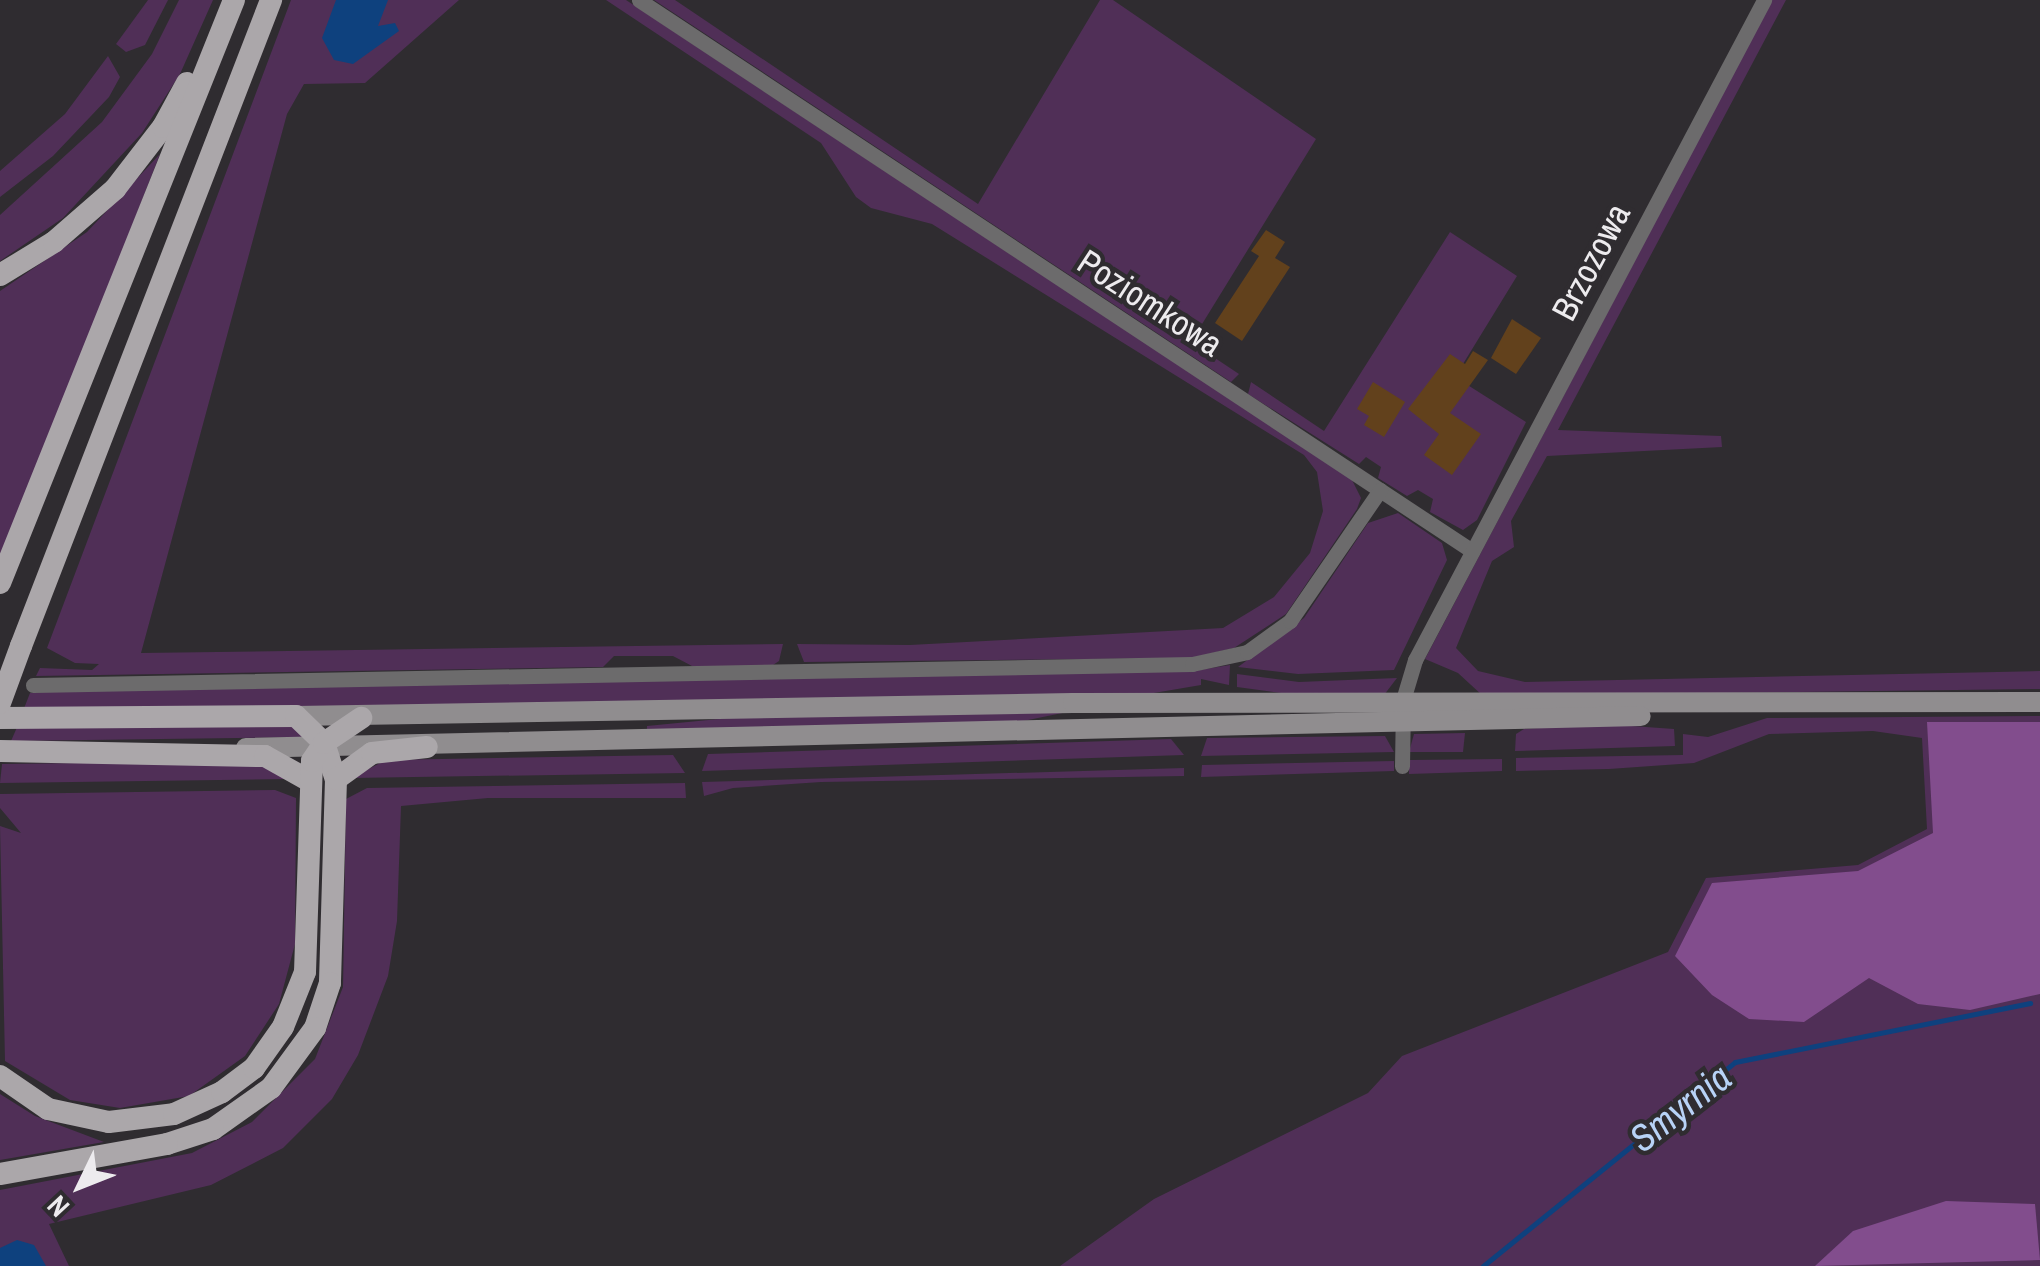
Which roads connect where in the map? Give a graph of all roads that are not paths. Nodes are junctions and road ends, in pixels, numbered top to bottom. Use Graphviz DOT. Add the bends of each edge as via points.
graph roads {
  1 [pos="232,0"];
  2 [pos="271,0"];
  3 [pos="638,0"];
  4 [pos="1764,0"];
  5 [pos="0,276"];
  6 [pos="1380,490"];
  7 [pos="1472,551"];
  8 [pos="0,583"];
  9 [pos="33,685"];
  10 [pos="2040,702"];
  11 [pos="0,703"];
  12 [pos="1402,715"];
  13 [pos="296,716"];
  14 [pos="0,718"];
  15 [pos="360,718"];
  16 [pos="324,744"];
  17 [pos="428,747"];
  18 [pos="201,750"];
  19 [pos="0,752"];
  20 [pos="1402,766"];
  21 [pos="336,779"];
  22 [pos="308,780"];
  23 [pos="0,1076"];
  24 [pos="0,1174"];
  1 -- 5 [label="main road" via="140,158 85,216"];
  1 -- 8 [label="main road"];
  2 -- 11 [label="main road, bridge"];
  3 -- 6 [label="street, Poziomkowa"];
  4 -- 7 [label="street, Brzozowa"];
  6 -- 7 [label="street, Poziomkowa"];
  6 -- 9 [label="street" via="1290,622 1247,652 1203,662"];
  7 -- 12 [label="street" via="1412,666"];
  10 -- 12 [label="main road"];
  12 -- 15 [label="main road" via="1072,703"];
  12 -- 17 [label="main road"];
  12 -- 20 [label="street"];
  13 -- 14 [label="main road"];
  13 -- 15 [label="main road"];
  13 -- 16 [label="main road"];
  15 -- 16 [label="main road"];
  16 -- 17 [label="main road"];
  16 -- 18 [label="main road"];
  16 -- 21 [label="main road"];
  16 -- 22 [label="main road"];
  17 -- 21 [label="main road" via="360,757"];
  18 -- 19 [label="main road"];
  18 -- 22 [label="main road" via="264,756"];
  21 -- 24 [label="main road" via="330,983 315,1028 272,1088 213,1129 168,1144"];
  22 -- 23 [label="main road" via="305,972 283,1028 254,1068 174,1114 109,1122 48,1109"];
}
